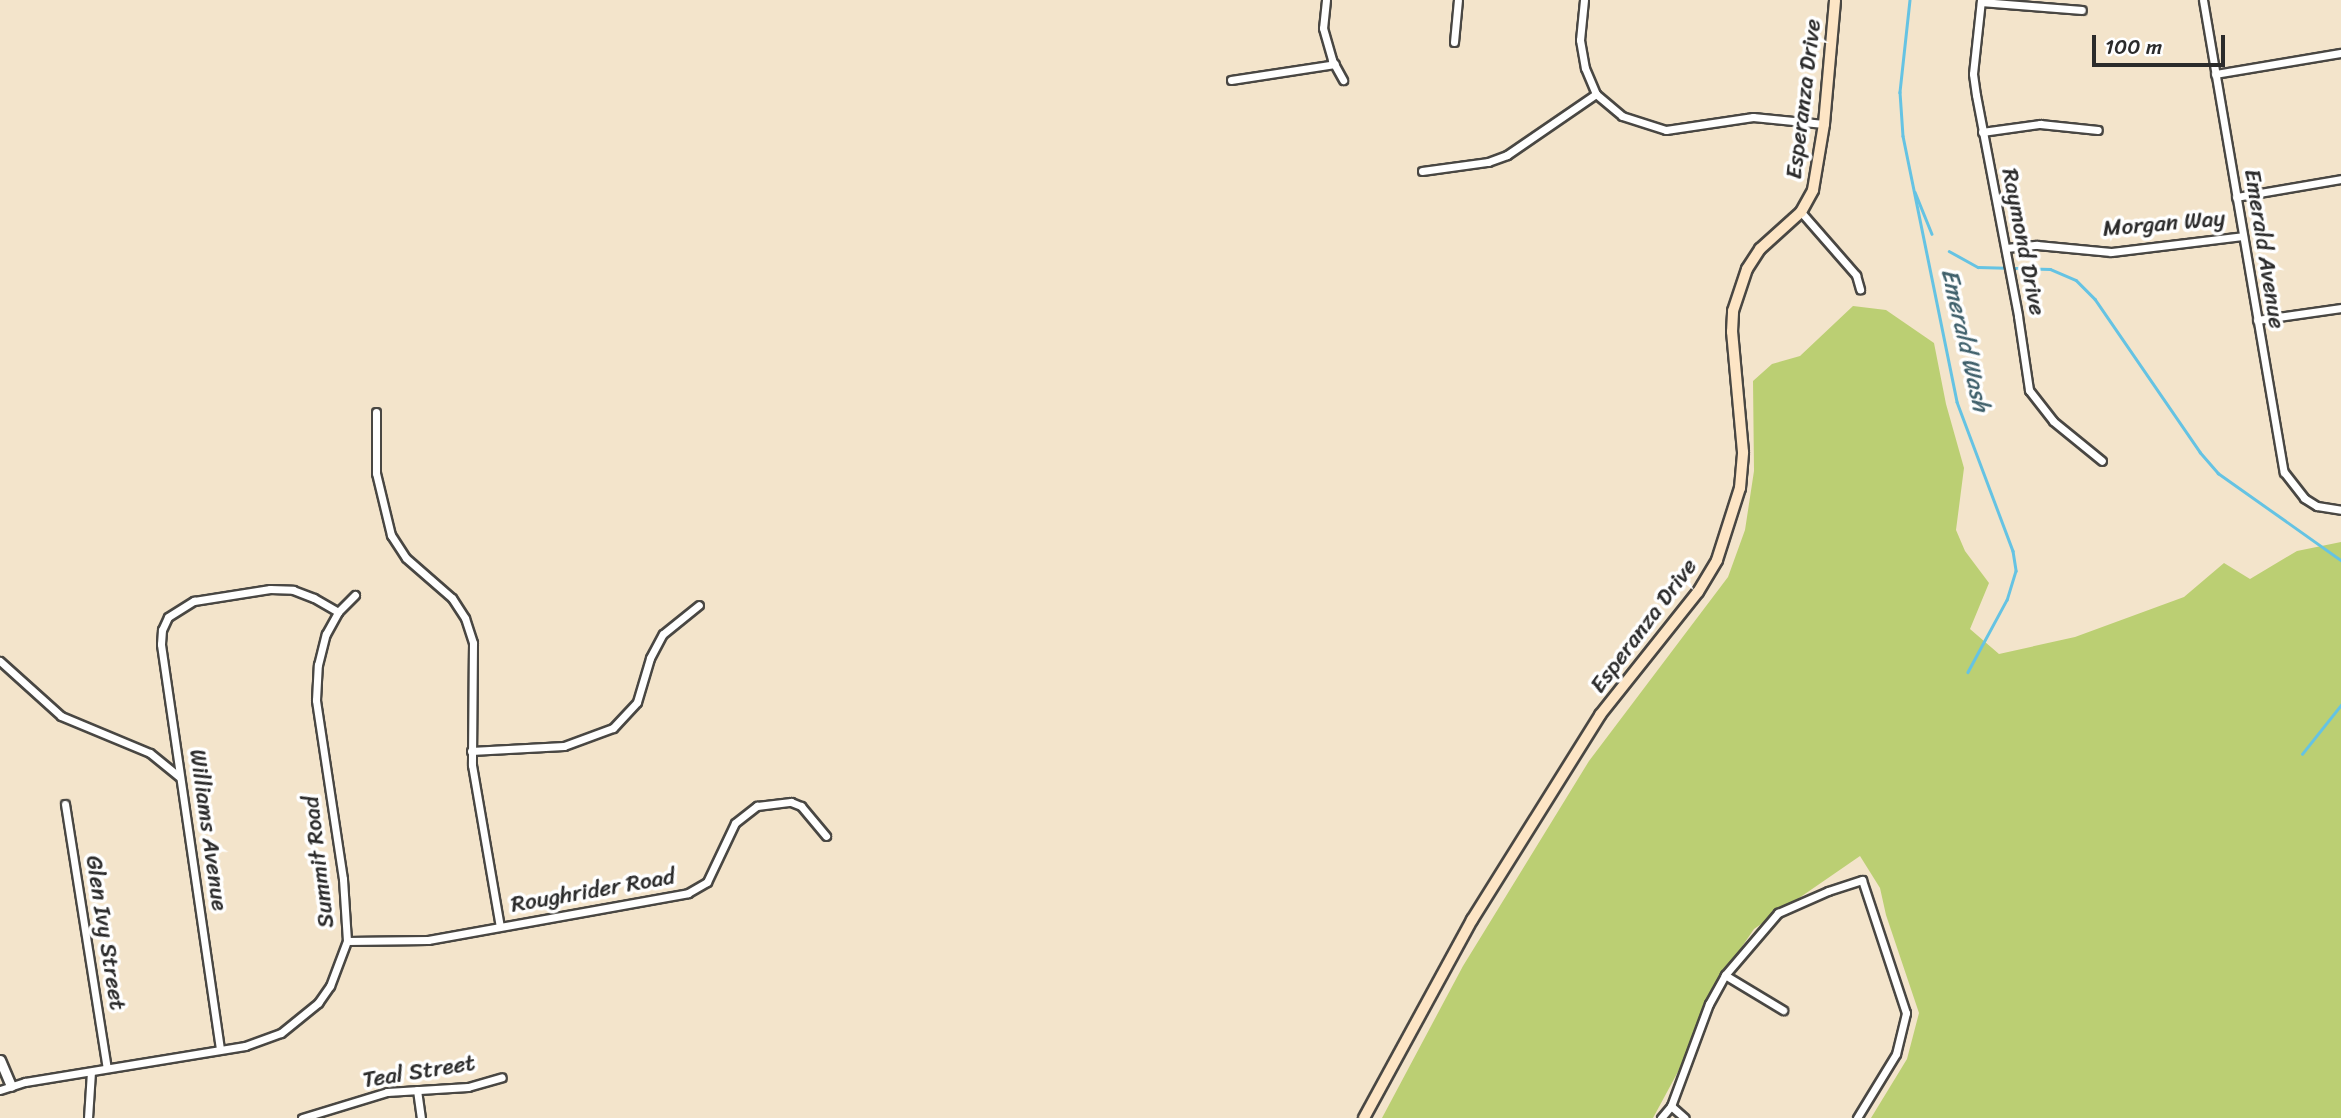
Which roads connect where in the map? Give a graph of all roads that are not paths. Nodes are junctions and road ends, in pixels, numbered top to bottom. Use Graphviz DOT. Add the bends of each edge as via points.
graph roads {
  1 [pos="1326,0"];
  2 [pos="1458,0"];
  3 [pos="1584,0"];
  4 [pos="1835,0"];
  5 [pos="2203,0"];
  6 [pos="1981,1"];
  7 [pos="2082,10"];
  8 [pos="1454,43"];
  9 [pos="2341,53"];
  10 [pos="1335,64"];
  11 [pos="2215,74"];
  12 [pos="1231,80"];
  13 [pos="1343,80"];
  14 [pos="1596,94"];
  15 [pos="1824,124"];
  16 [pos="2098,130"];
  17 [pos="1982,132"];
  18 [pos="1422,171"];
  19 [pos="2341,179"];
  20 [pos="2236,197"];
  21 [pos="1801,212"];
  22 [pos="2243,236"];
  23 [pos="2006,248"];
  24 [pos="1860,289"];
  25 [pos="2341,308"];
  26 [pos="2257,320"];
  27 [pos="376,412"];
  28 [pos="2102,461"];
  29 [pos="2341,510"];
  30 [pos="355,595"];
  31 [pos="699,605"];
  32 [pos="338,612"];
  33 [pos="1,665"];
  34 [pos="471,751"];
  35 [pos="181,778"];
  36 [pos="65,804"];
  37 [pos="826,836"];
  38 [pos="500,927"];
  39 [pos="347,941"];
  40 [pos="1725,975"];
  41 [pos="1783,1010"];
  42 [pos="220,1049"];
  43 [pos="0,1060"];
  44 [pos="107,1068"];
  45 [pos="91,1072"];
  46 [pos="502,1077"];
  47 [pos="11,1086"];
  48 [pos="0,1090"];
  49 [pos="417,1090"];
  50 [pos="1671,1106"];
  51 [pos="88,1118"];
  52 [pos="302,1118"];
  53 [pos="421,1118"];
  54 [pos="1364,1118"];
  55 [pos="1661,1118"];
  56 [pos="1685,1118"];
  57 [pos="1857,1118"];
  1 -- 10 [label="street" via="1323,28"];
  2 -- 8 [label="street"];
  3 -- 14 [label="street" via="1580,40"];
  4 -- 15 [label="main road, Esperanza Drive"];
  5 -- 11 [label="street, Emerald Avenue"];
  6 -- 7 [label="street"];
  6 -- 17 [label="street, Raymond Drive" via="1973,74"];
  9 -- 11 [label="street"];
  10 -- 12 [label="street"];
  10 -- 13 [label="street"];
  11 -- 20 [label="street, Emerald Avenue"];
  14 -- 15 [label="street" via="1622,116 1666,130 1753,117"];
  14 -- 18 [label="street" via="1507,155"];
  15 -- 21 [label="main road, Esperanza Drive" via="1813,190"];
  16 -- 17 [label="street" via="2040,124"];
  17 -- 23 [label="street, Raymond Drive"];
  19 -- 20 [label="street"];
  20 -- 22 [label="street, Emerald Avenue"];
  21 -- 24 [label="street" via="1856,275"];
  21 -- 54 [label="main road, Esperanza Drive" via="1760,249 1735,301 1732,332 1743,452 1740,488 1717,560 1699,592 1578,749 1472,920"];
  22 -- 23 [label="street, Morgan Way" via="2111,252 2037,245"];
  22 -- 26 [label="street, Emerald Avenue"];
  23 -- 28 [label="street, Raymond Drive" via="2029,390 2053,421"];
  25 -- 26 [label="street"];
  26 -- 29 [label="street, Emerald Avenue" via="2284,472 2304,498 2317,506"];
  27 -- 34 [label="street" via="376,473 391,535 406,558 452,598 465,618 472,643"];
  30 -- 32 [label="street, Summit Road"];
  31 -- 34 [label="street" via="663,635 650,658 638,702 613,728 564,746"];
  32 -- 35 [label="street, Williams Avenue" via="293,590 270,589 194,601 168,617 161,644"];
  32 -- 39 [label="street, Summit Road" via="321,649 316,700 343,879"];
  33 -- 35 [label="street" via="61,716 150,753"];
  34 -- 38 [label="street"];
  35 -- 42 [label="street, Williams Avenue"];
  36 -- 44 [label="street, Glen Ivy Street"];
  37 -- 38 [label="street, Roughrider Road" via="801,806 791,802 757,806 735,823 707,882 688,893"];
  38 -- 39 [label="street, Roughrider Road" via="428,940"];
  39 -- 42 [label="street, Summit Road" via="330,986 301,1020 263,1041"];
  40 -- 41 [label="street"];
  40 -- 50 [label="street" via="1709,1004"];
  40 -- 57 [label="street" via="1778,913 1862,880 1906,1013 1896,1054"];
  42 -- 44 [label="street, Summit Road"];
  43 -- 47 [label="street"];
  44 -- 45 [label="street, Summit Road"];
  45 -- 47 [label="street, Summit Road"];
  45 -- 51 [label="street"];
  46 -- 49 [label="street, Teal Street" via="468,1087"];
  47 -- 48 [label="street, Summit Road"];
  49 -- 52 [label="street, Teal Street" via="387,1092"];
  49 -- 53 [label="street"];
  50 -- 55 [label="street"];
  50 -- 56 [label="street"];
}
